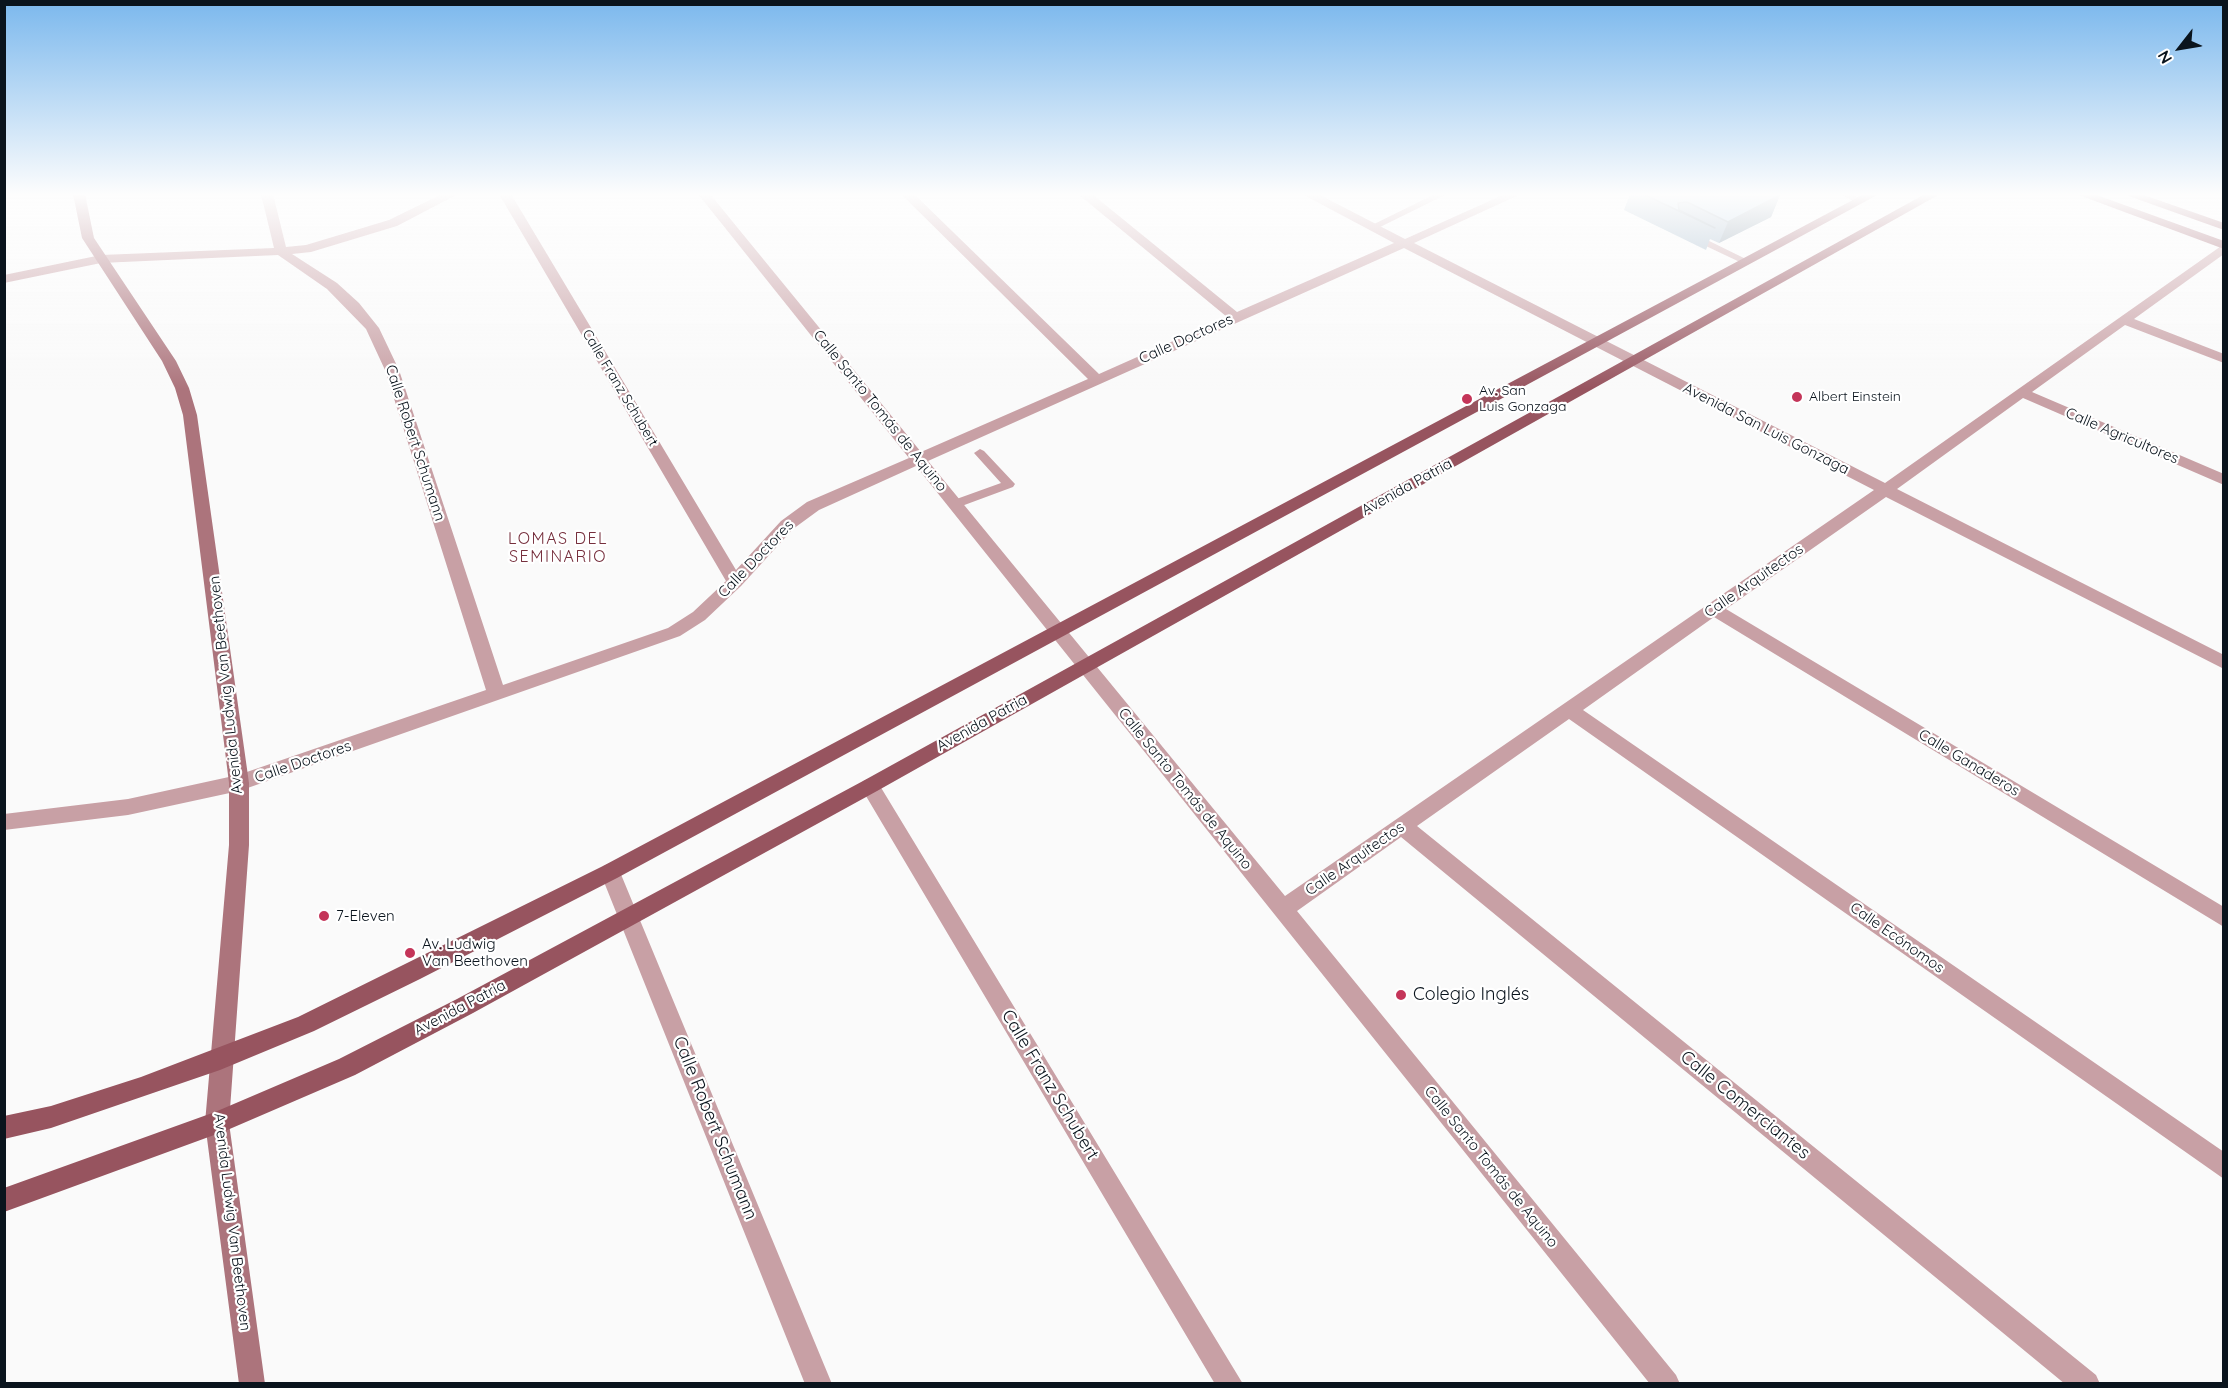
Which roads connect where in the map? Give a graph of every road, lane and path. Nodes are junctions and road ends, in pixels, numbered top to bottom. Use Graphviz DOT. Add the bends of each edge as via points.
graph roads {
  1 [pos="101,259"];
  2 [pos="107,259"];
  3 [pos="291,259"];
  4 [pos="544,259"];
  5 [pos="757,259"];
  6 [pos="973,259"];
  7 [pos="1163,259"];
  8 [pos="1368,259"];
  9 [pos="1434,259"];
  10 [pos="1739,259"];
  11 [pos="1752,259"];
  12 [pos="1817,259"];
  13 [pos="2206,259"];
  14 [pos="1746,262"];
  15 [pos="4,279"];
  16 [pos="1235,317"];
  17 [pos="2123,319"];
  18 [pos="1597,343"];
  19 [pos="2223,359"];
  20 [pos="1633,361"];
  21 [pos="1097,380"];
  22 [pos="2021,393"];
  23 [pos="980,453"];
  24 [pos="919,459"];
  25 [pos="2223,480"];
  26 [pos="1885,490"];
  27 [pos="956,504"];
  28 [pos="735,582"];
  29 [pos="1714,609"];
  30 [pos="1057,631"];
  31 [pos="2223,663"];
  32 [pos="1085,666"];
  33 [pos="497,695"];
  34 [pos="1570,710"];
  35 [pos="239,783"];
  36 [pos="870,786"];
  37 [pos="4,822"];
  38 [pos="1402,826"];
  39 [pos="610,872"];
  40 [pos="1281,910"];
  41 [pos="630,918"];
  42 [pos="2223,918"];
  43 [pos="220,1059"];
  44 [pos="217,1123"];
  45 [pos="4,1128"];
  46 [pos="2223,1167"];
  47 [pos="4,1200"];
  48 [pos="252,1383"];
  49 [pos="819,1383"];
  50 [pos="1230,1383"];
  51 [pos="1666,1383"];
  52 [pos="2087,1383"];
  1 -- 2 [label="street"];
  1 -- 15 [label="street"];
  1 -- 35 [label="street, Avenida Ludwig Van Beethoven" via="169,361 190,415"];
  3 -- 33 [label="street, Calle Robert Schumann" via="354,306 372,328 392,370"];
  4 -- 28 [label="street, Calle Franz Schubert"];
  5 -- 24 [label="street, Calle Santo Tomás de Aquino"];
  6 -- 21 [label="street"];
  7 -- 16 [label="street"];
  8 -- 16 [label="street, Calle Doctores"];
  9 -- 18 [label="street, Avenida San Luis Gonzaga"];
  10 -- 14 [label="lane"];
  11 -- 14 [label="main road"];
  12 -- 20 [label="main road, Avenida Patria"];
  13 -- 17 [label="street, Calle Arquitectos"];
  14 -- 18 [label="main road"];
  16 -- 21 [label="street, Calle Doctores"];
  17 -- 19 [label="street"];
  17 -- 22 [label="street, Calle Arquitectos"];
  18 -- 20 [label="street, Avenida San Luis Gonzaga"];
  18 -- 30 [label="main road"];
  20 -- 26 [label="street, Avenida San Luis Gonzaga"];
  20 -- 32 [label="main road, Avenida Patria"];
  21 -- 24 [label="street, Calle Doctores"];
  22 -- 25 [label="street, Calle Agricultores"];
  22 -- 26 [label="street, Calle Arquitectos"];
  23 -- 27 [label="lane" via="1010,484"];
  24 -- 27 [label="street, Calle Santo Tomás de Aquino"];
  24 -- 28 [label="street, Calle Doctores" via="813,506 787,525"];
  26 -- 29 [label="street, Calle Arquitectos"];
  26 -- 31 [label="street, Avenida San Luis Gonzaga"];
  27 -- 30 [label="street, Calle Santo Tomás de Aquino"];
  28 -- 33 [label="street, Calle Doctores" via="699,616 674,632"];
  29 -- 34 [label="street, Calle Arquitectos"];
  29 -- 42 [label="street, Calle Ganaderos"];
  30 -- 32 [label="street, Calle Santo Tomás de Aquino"];
  30 -- 39 [label="main road"];
  32 -- 36 [label="main road, Avenida Patria"];
  32 -- 40 [label="street, Calle Santo Tomás de Aquino"];
  33 -- 35 [label="street, Calle Doctores"];
  34 -- 38 [label="street, Calle Arquitectos"];
  34 -- 46 [label="street, Calle Ecónomos"];
  35 -- 37 [label="street, Calle Doctores" via="128,807"];
  35 -- 43 [label="street, Avenida Ludwig Van Beethoven" via="238,845"];
  36 -- 41 [label="main road, Avenida Patria"];
  36 -- 50 [label="street, Calle Franz Schubert"];
  38 -- 40 [label="street, Calle Arquitectos"];
  38 -- 52 [label="street, Calle Comerciantes"];
  39 -- 41 [label="street, Calle Robert Schumann"];
  39 -- 43 [label="main road" via="362,998"];
  40 -- 51 [label="street, Calle Santo Tomás de Aquino"];
  41 -- 44 [label="main road, Avenida Patria" via="347,1067"];
  41 -- 49 [label="street, Calle Robert Schumann"];
  43 -- 44 [label="street, Avenida Ludwig Van Beethoven"];
  43 -- 45 [label="main road" via="51,1117"];
  44 -- 47 [label="main road, Avenida Patria"];
  44 -- 48 [label="street, Avenida Ludwig Van Beethoven"];
}
